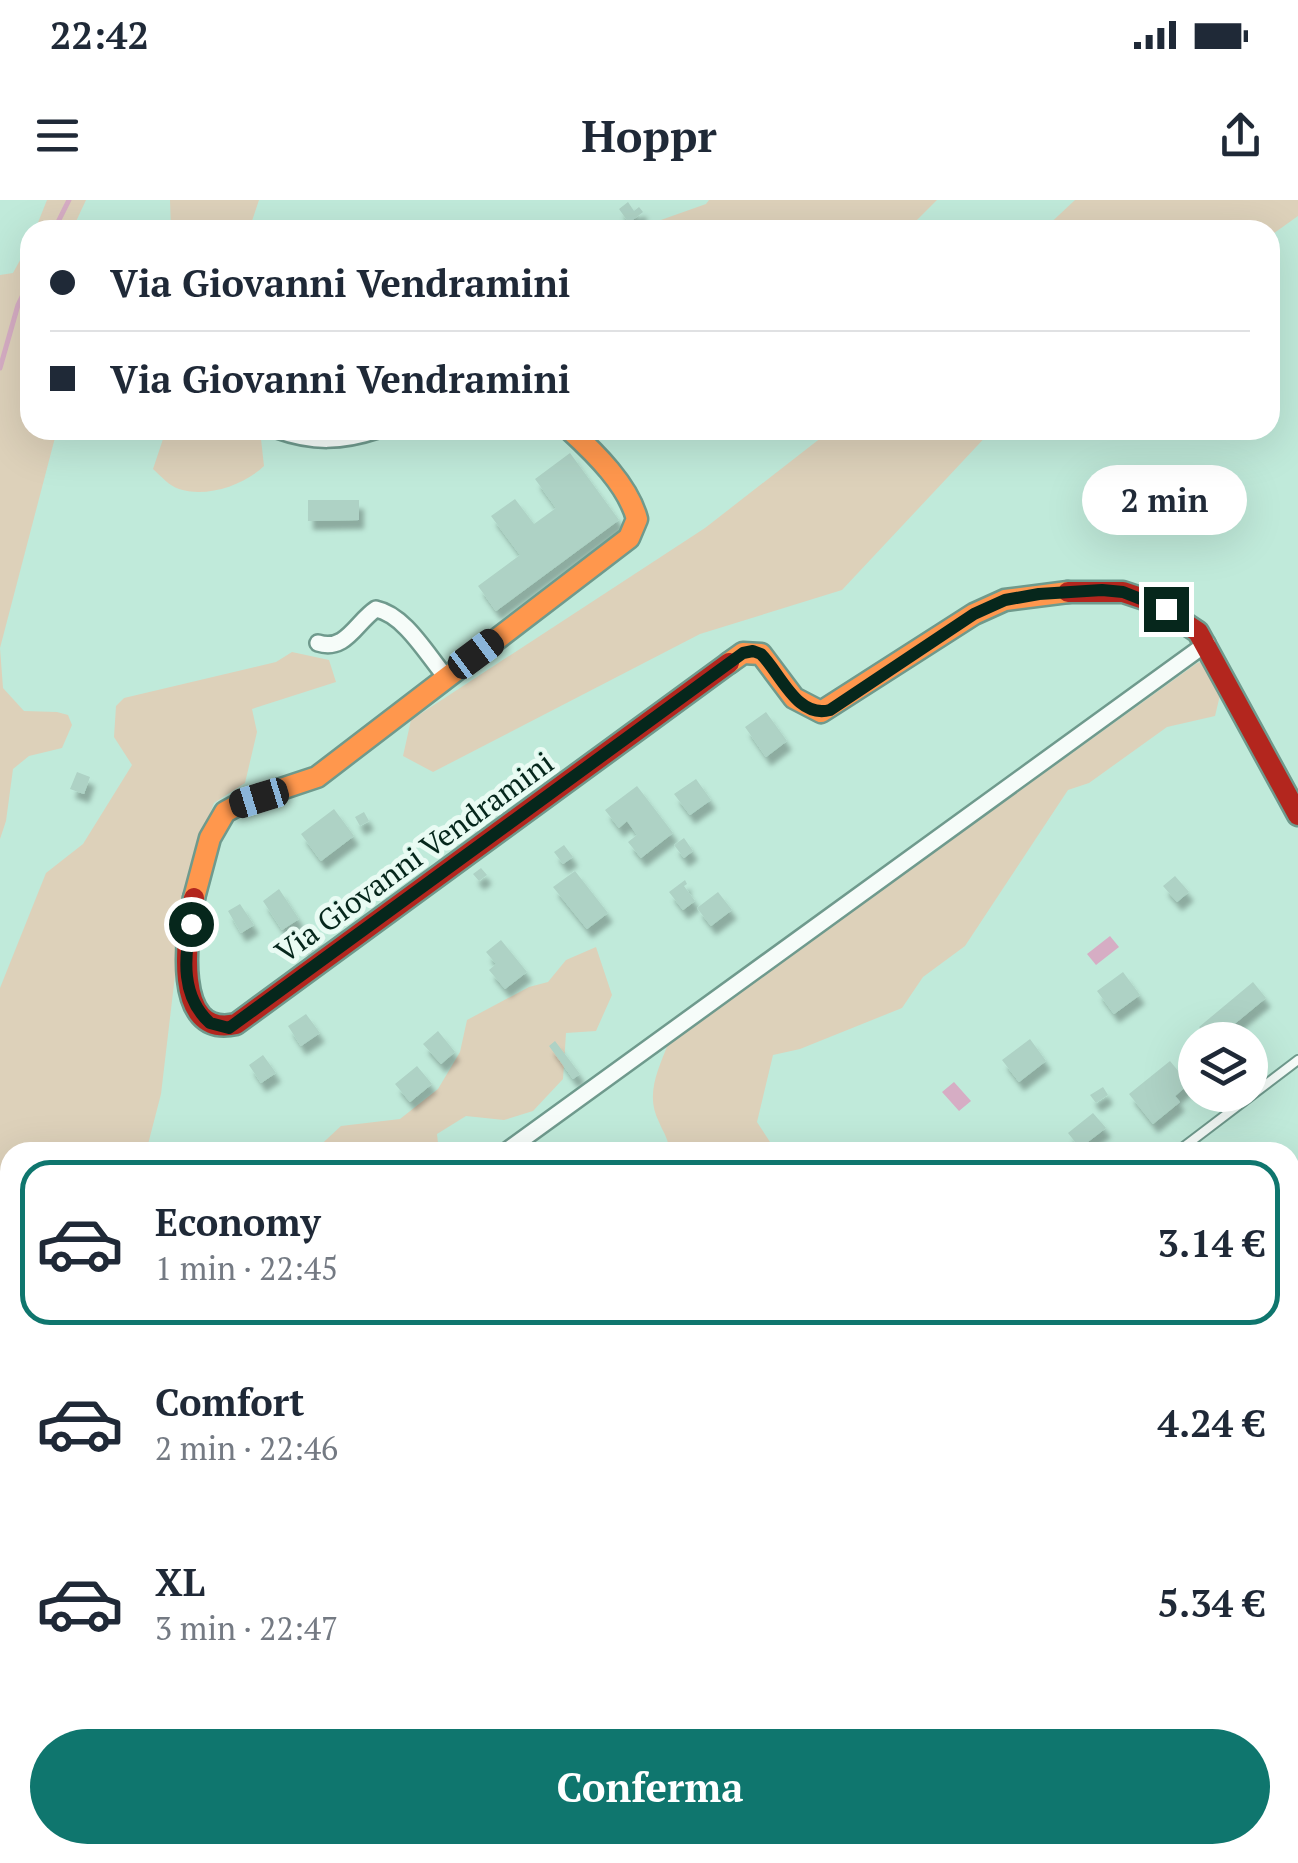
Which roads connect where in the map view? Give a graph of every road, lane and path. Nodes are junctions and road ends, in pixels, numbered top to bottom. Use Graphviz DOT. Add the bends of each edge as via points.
graph roads {
  1 [pos="579,440"];
  2 [pos="318,643"];
  3 [pos="1207,643"];
  4 [pos="446,677"];
  5 [pos="1298,815"];
  6 [pos="1298,1060"];
  7 [pos="520,1142"];
  8 [pos="1189,1142"];
  1 -- 4 [label="street, Via Giovanni Vendramini" via="628,498 634,530"];
  2 -- 4 [label="street" via="335,644 371,612 385,611"];
  3 -- 4 [label="street, Via Giovanni Vendramini" via="1166,609 1123,592 1018,596 974,614 830,710 817,712 798,702 761,654 743,653 246,1017 229,1028 210,1023 192,996 185,954 202,863 218,821 233,807 321,774"];
  3 -- 5 [label="street, Via Giovanni Vendramini"];
  3 -- 7 [label="street"];
  6 -- 8 [label="lane"];
}
